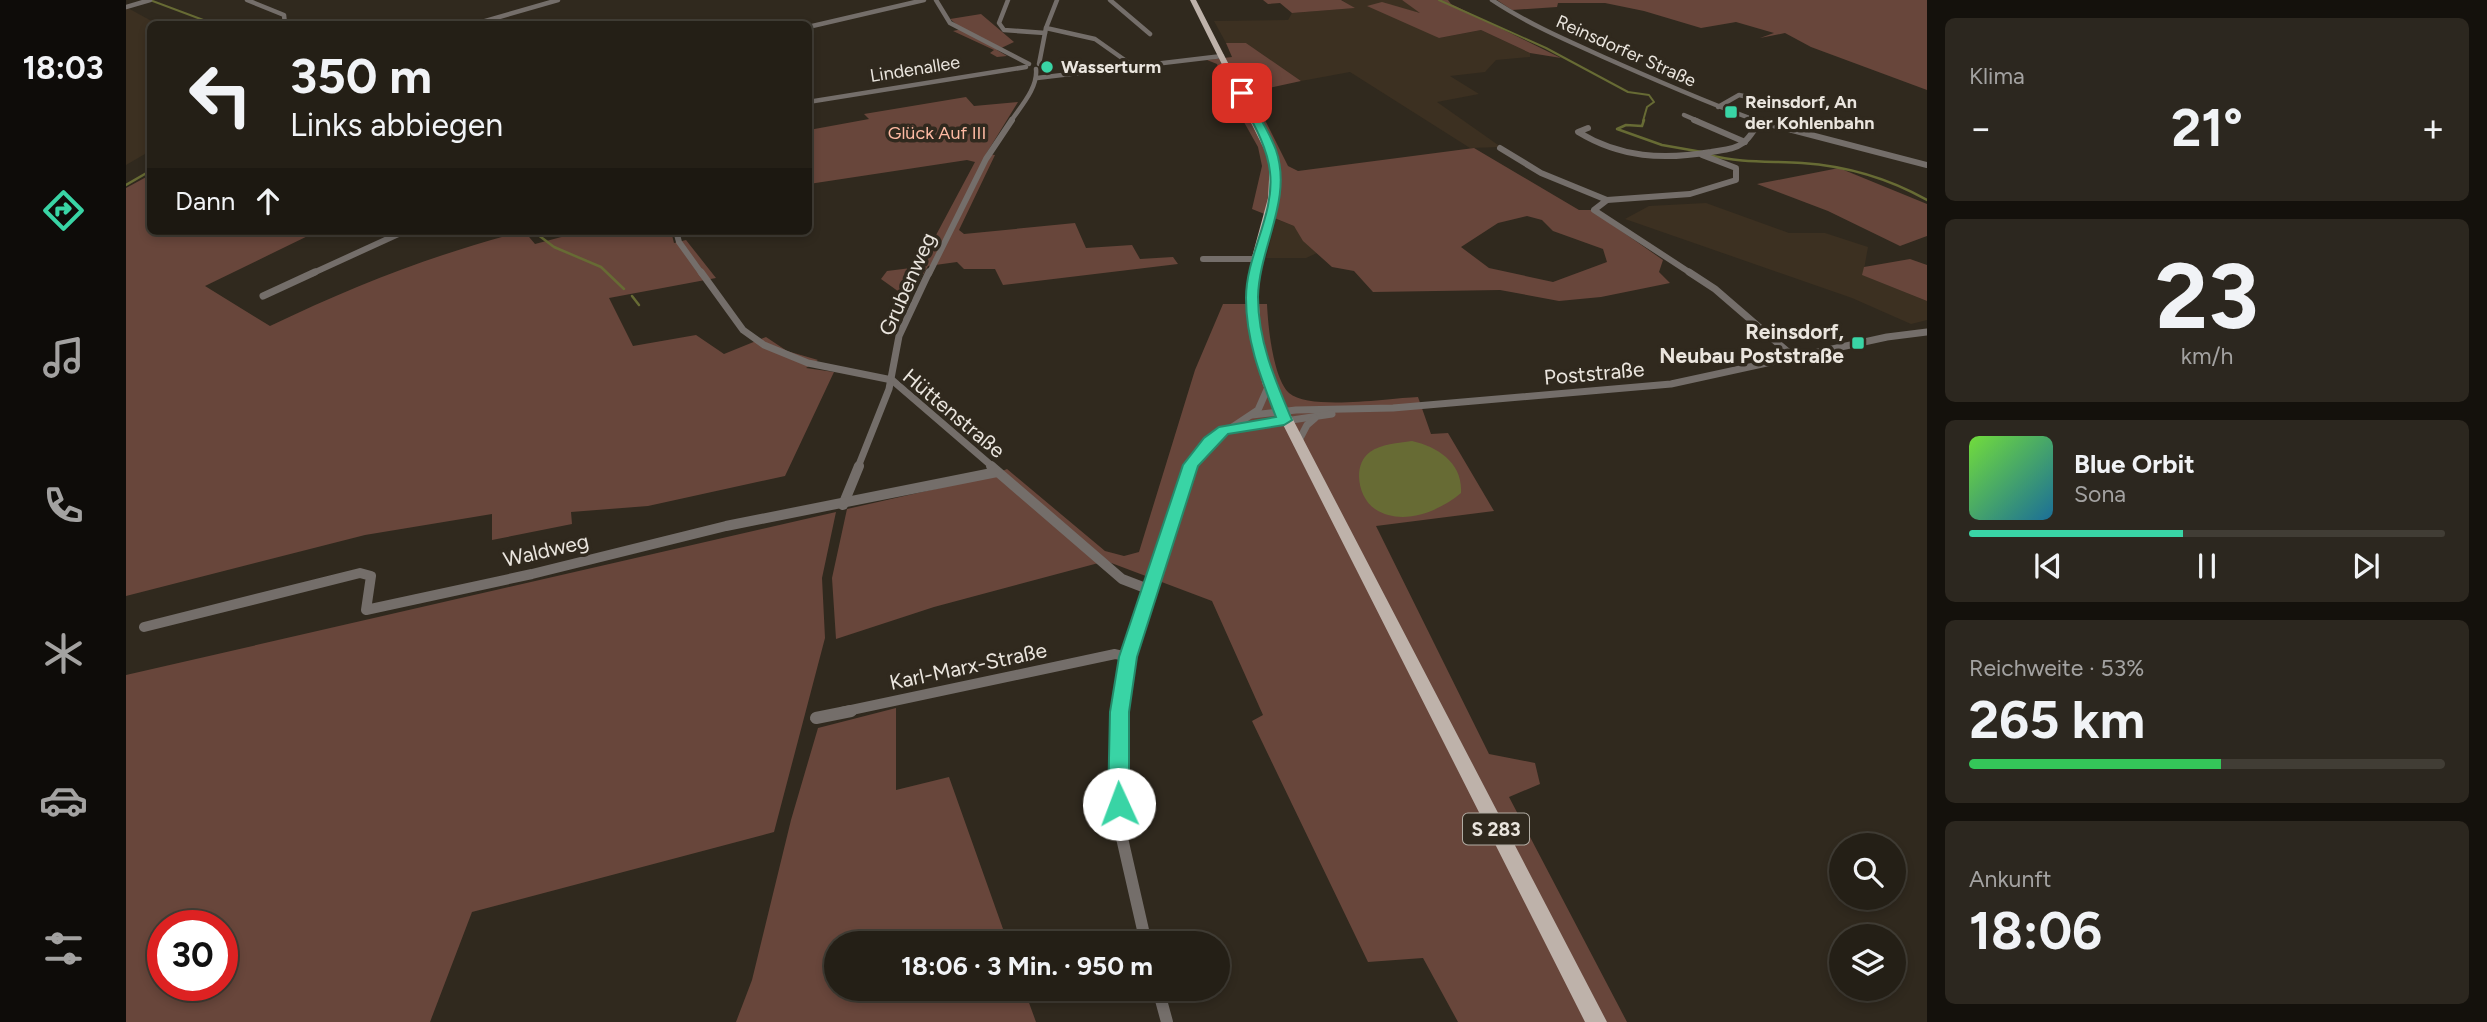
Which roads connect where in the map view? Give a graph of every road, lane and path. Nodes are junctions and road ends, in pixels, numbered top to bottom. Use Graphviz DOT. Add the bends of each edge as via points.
graph roads {
  1 [pos="247,0"];
  2 [pos="558,0"];
  3 [pos="925,0"];
  4 [pos="936,0"];
  5 [pos="1008,0"];
  6 [pos="1058,0"];
  7 [pos="1110,0"];
  8 [pos="1193,0"];
  9 [pos="1492,0"];
  10 [pos="148,1"];
  11 [pos="126,7"];
  12 [pos="285,21"];
  13 [pos="489,21"];
  14 [pos="812,26"];
  15 [pos="1046,30"];
  16 [pos="1150,34"];
  17 [pos="1222,56"];
  18 [pos="1027,65"];
  19 [pos="1037,66"];
  20 [pos="1136,68"];
  21 [pos="1037,78"];
  22 [pos="812,101"];
  23 [pos="1770,102"];
  24 [pos="1716,106"];
  25 [pos="1684,116"];
  26 [pos="1760,122"];
  27 [pos="1588,128"];
  28 [pos="1745,142"];
  29 [pos="1500,148"];
  30 [pos="1705,154"];
  31 [pos="1927,165"];
  32 [pos="1607,200"];
  33 [pos="396,235"];
  34 [pos="677,235"];
  35 [pos="1203,259"];
  36 [pos="1256,259"];
  37 [pos="263,296"];
  38 [pos="1927,332"];
  39 [pos="1795,358"];
  40 [pos="892,380"];
  41 [pos="1269,385"];
  42 [pos="1344,411"];
  43 [pos="1252,415"];
  44 [pos="1282,415"];
  45 [pos="1315,418"];
  46 [pos="1224,430"];
  47 [pos="1297,444"];
  48 [pos="997,472"];
  49 [pos="843,505"];
  50 [pos="1148,589"];
  51 [pos="144,627"];
  52 [pos="1128,657"];
  53 [pos="816,718"];
  54 [pos="1143,931"];
  55 [pos="1161,1001"];
  56 [pos="1167,1022"];
  57 [pos="1595,1022"];
  1 -- 12 [label="street" via="284,15"];
  2 -- 13 [label="street"];
  3 -- 14 [label="street"];
  4 -- 18 [label="street" via="950,23"];
  5 -- 15 [label="street" via="999,23 1004,30"];
  6 -- 15 [label="street"];
  7 -- 16 [label="street"];
  8 -- 17 [label="main road, S 283"];
  9 -- 24 [label="street, Reinsdorfer Straße" via="1583,48"];
  10 -- 11 [label="street"];
  15 -- 19 [label="street"];
  15 -- 20 [label="street" via="1087,33 1104,40"];
  17 -- 20 [label="street"];
  17 -- 36 [label="main road, S 283" via="1270,149 1276,174 1272,209"];
  18 -- 19 [label="street"];
  18 -- 22 [label="street, Lindenallee"];
  19 -- 21 [label="street"];
  20 -- 21 [label="street"];
  21 -- 40 [label="street, Grubenweg" via="986,159 899,337"];
  23 -- 24 [label="street" via="1739,95"];
  24 -- 26 [label="street, Reinsdorfer Straße"];
  25 -- 28 [label="street"];
  26 -- 28 [label="street"];
  26 -- 31 [label="street, Reinsdorfer Straße"];
  27 -- 30 [label="street" via="1578,132 1646,159"];
  28 -- 30 [label="street"];
  29 -- 32 [label="street" via="1541,173"];
  30 -- 32 [label="street" via="1736,168 1736,180 1676,195"];
  32 -- 39 [label="street" via="1594,210 1715,289"];
  33 -- 37 [label="street"];
  34 -- 40 [label="street, Hüttenstraße" via="743,330 764,345 808,363"];
  35 -- 36 [label="street"];
  36 -- 41 [label="main road, S 283" via="1252,298 1259,357"];
  38 -- 39 [label="street, Poststraße"];
  39 -- 42 [label="street, Poststraße" via="1671,384"];
  40 -- 48 [label="street, Hüttenstraße"];
  40 -- 49 [label="street, Grubenweg"];
  41 -- 43 [label="street"];
  41 -- 44 [label="main road, S 283"];
  42 -- 44 [label="street, Poststraße"];
  42 -- 45 [label="street, Poststraße"];
  43 -- 44 [label="street"];
  43 -- 46 [label="street"];
  44 -- 45 [label="street, Poststraße"];
  44 -- 46 [label="street"];
  44 -- 47 [label="main road, S 283"];
  45 -- 47 [label="street"];
  46 -- 50 [label="street" via="1191,465"];
  47 -- 57 [label="main road, S 283"];
  48 -- 49 [label="street, Waldweg"];
  48 -- 50 [label="street, Hüttenstraße" via="1122,579"];
  49 -- 51 [label="street, Waldweg" via="726,526 366,610 371,576 360,573"];
  50 -- 52 [label="street"];
  52 -- 53 [label="street, Karl-Marx-Straße" via="1115,654"];
  52 -- 54 [label="street" via="1119,712 1119,804"];
  55 -- 56 [label="street"];
}
